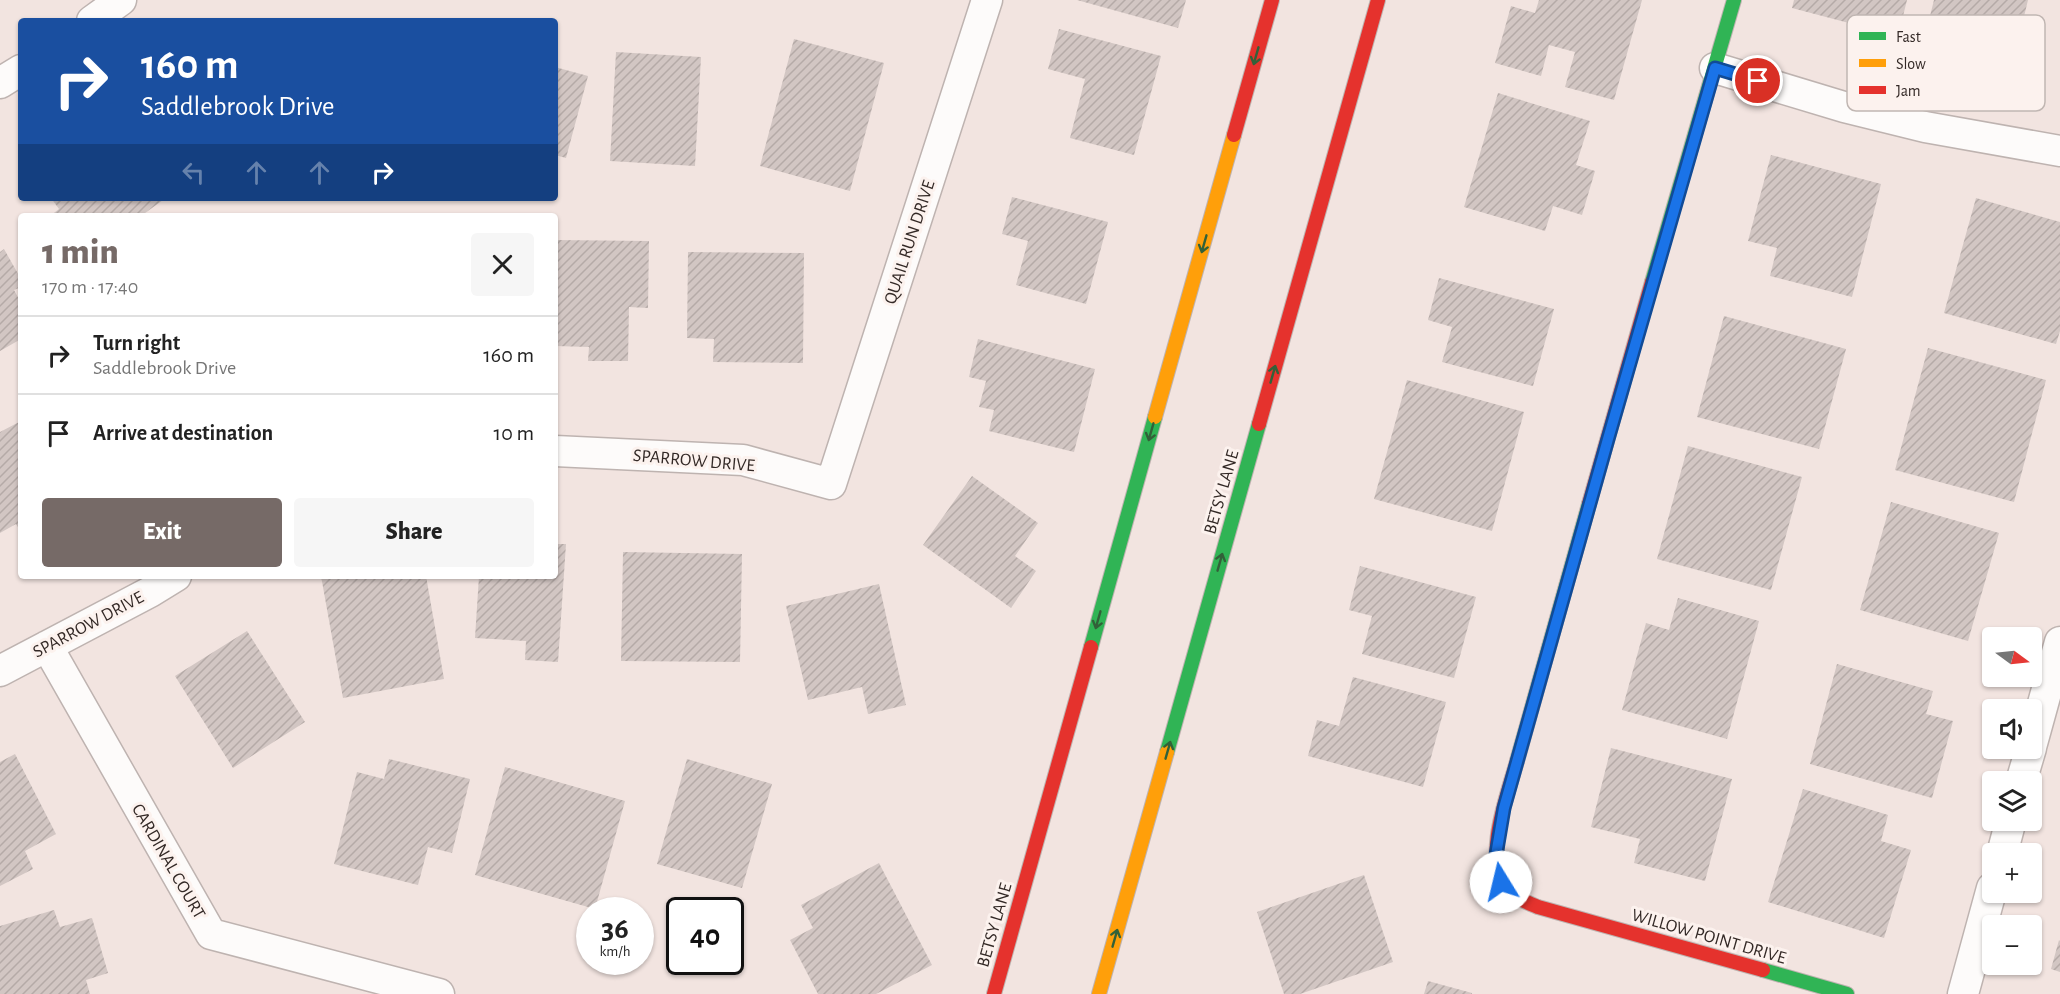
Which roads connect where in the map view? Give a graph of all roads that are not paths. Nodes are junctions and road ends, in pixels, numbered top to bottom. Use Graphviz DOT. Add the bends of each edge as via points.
graph roads {
  1 [pos="121,0"];
  2 [pos="987,0"];
  3 [pos="1272,0"];
  4 [pos="1378,0"];
  5 [pos="1734,0"];
  6 [pos="96,18"];
  7 [pos="1715,68"];
  8 [pos="18,72"];
  9 [pos="0,83"];
  10 [pos="1847,108"];
  11 [pos="1860,111"];
  12 [pos="2060,151"];
  13 [pos="558,451"];
  14 [pos="831,484"];
  15 [pos="171,579"];
  16 [pos="2060,642"];
  17 [pos="47,646"];
  18 [pos="0,671"];
  19 [pos="2042,708"];
  20 [pos="1988,903"];
  21 [pos="439,994"];
  22 [pos="994,994"];
  23 [pos="1099,994"];
  24 [pos="1847,994"];
  25 [pos="1963,994"];
  1 -- 6 [label="street"];
  2 -- 14 [label="street, QUAIL RUN DRIVE"];
  3 -- 22 [label="main road, BETSY LANE, one-way"];
  23 -- 4 [label="main road, BETSY LANE, one-way"];
  5 -- 7 [label="main road, WILLOW POINT DRIVE"];
  7 -- 10 [label="street"];
  7 -- 24 [label="main road, WILLOW POINT DRIVE" via="1504,808 1495,861 1501,882 1517,898 1538,907"];
  8 -- 9 [label="street"];
  11 -- 12 [label="street"];
  13 -- 14 [label="street, SPARROW DRIVE" via="743,460"];
  15 -- 17 [label="street, SPARROW DRIVE"];
  16 -- 19 [label="street"];
  17 -- 18 [label="street, SPARROW DRIVE"];
  17 -- 21 [label="street, CARDINAL COURT" via="211,934"];
  20 -- 25 [label="street"];
}
